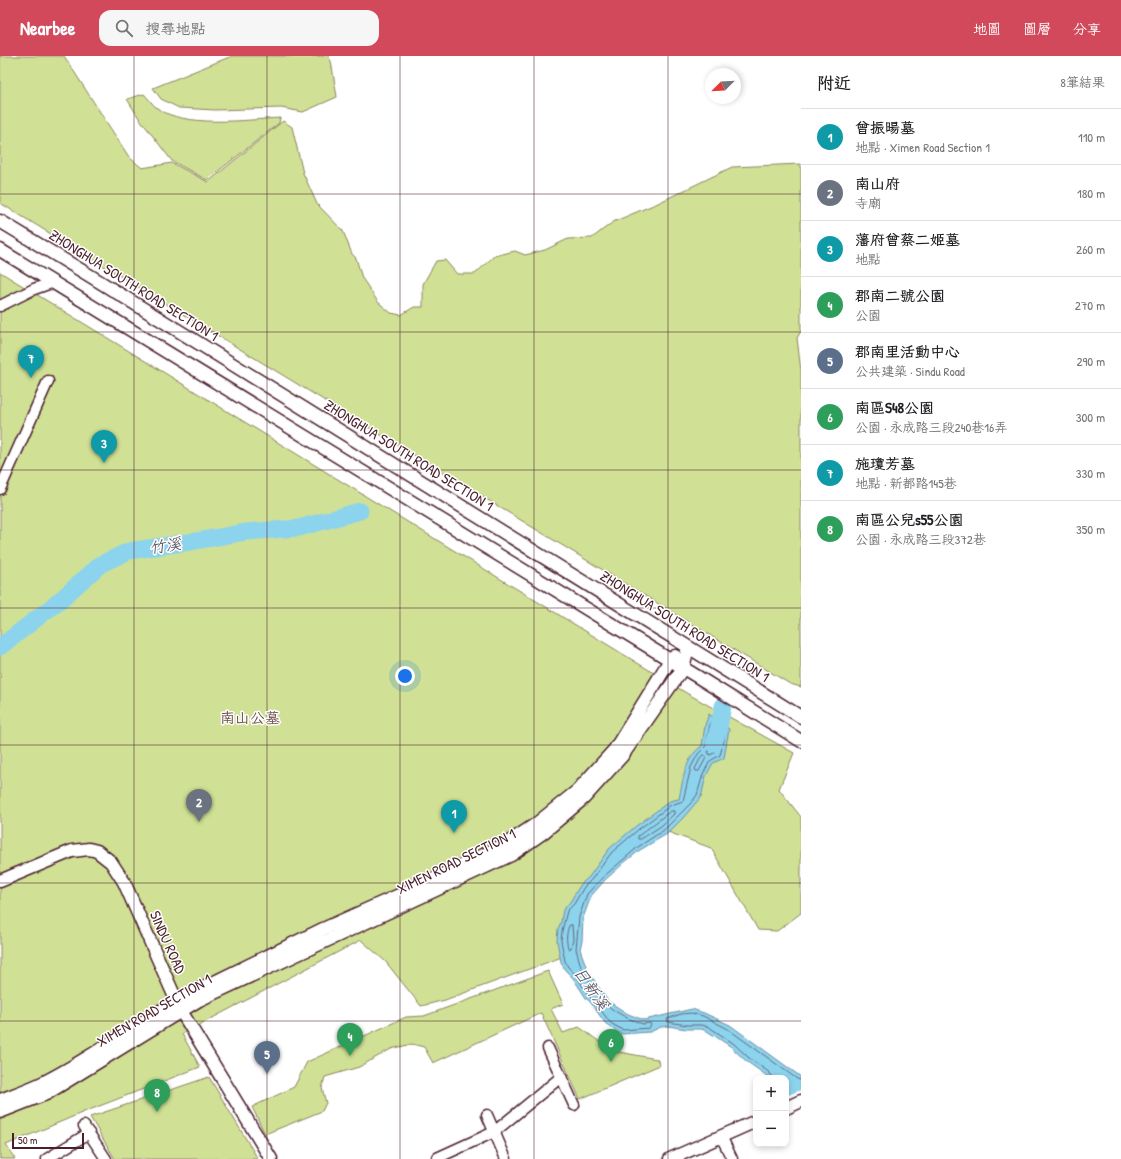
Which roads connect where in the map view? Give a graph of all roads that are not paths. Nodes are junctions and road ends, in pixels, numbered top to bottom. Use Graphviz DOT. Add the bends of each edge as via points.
graph roads {
  1 [pos="0,221"];
  2 [pos="0,250"];
  3 [pos="54,282"];
  4 [pos="0,306"];
  5 [pos="48,381"];
  6 [pos="0,489"];
  7 [pos="688,647"];
  8 [pos="670,660"];
  9 [pos="683,668"];
  10 [pos="801,717"];
  11 [pos="801,741"];
  12 [pos="0,881"];
  13 [pos="179,1006"];
  14 [pos="548,1048"];
  15 [pos="561,1077"];
  16 [pos="0,1100"];
  17 [pos="574,1105"];
  18 [pos="0,1112"];
  19 [pos="487,1115"];
  20 [pos="753,1122"];
  21 [pos="494,1132"];
  22 [pos="721,1136"];
  23 [pos="436,1158"];
  24 [pos="47,1159"];
  25 [pos="106,1159"];
  26 [pos="271,1159"];
  27 [pos="506,1159"];
  28 [pos="670,1159"];
  29 [pos="732,1159"];
  1 -- 7 [label="street, ZHONGHUA SOUTH ROAD SECTION 1"];
  2 -- 3 [label="street"];
  3 -- 4 [label="street"];
  3 -- 8 [label="street"];
  5 -- 6 [label="street"];
  7 -- 8 [label="street, XIMEN ROAD SECTION 1"];
  7 -- 9 [label="street, XIMEN ROAD SECTION 1"];
  7 -- 10 [label="street, ZHONGHUA SOUTH ROAD SECTION 1"];
  8 -- 9 [label="street"];
  8 -- 13 [label="street, XIMEN ROAD SECTION 1" via="615,749 577,791 536,824 500,847 236,971"];
  9 -- 11 [label="street"];
  9 -- 13 [label="street, XIMEN ROAD SECTION 1" via="622,756 584,798 512,855 199,1000"];
  12 -- 13 [label="street, SINDU ROAD" via="72,851 97,851 111,862 124,882"];
  13 -- 16 [label="street, XIMEN ROAD SECTION 1" via="39,1084"];
  13 -- 18 [label="street, XIMEN ROAD SECTION 1" via="46,1094"];
  13 -- 26 [label="street, SINDU ROAD"];
  14 -- 15 [label="street"];
  15 -- 17 [label="street"];
  15 -- 21 [label="street"];
  19 -- 21 [label="street"];
  20 -- 22 [label="street"];
  21 -- 23 [label="street"];
  21 -- 27 [label="street"];
  22 -- 28 [label="street"];
  22 -- 29 [label="street"];
  24 -- 25 [label="street" via="87,1129"];
}
